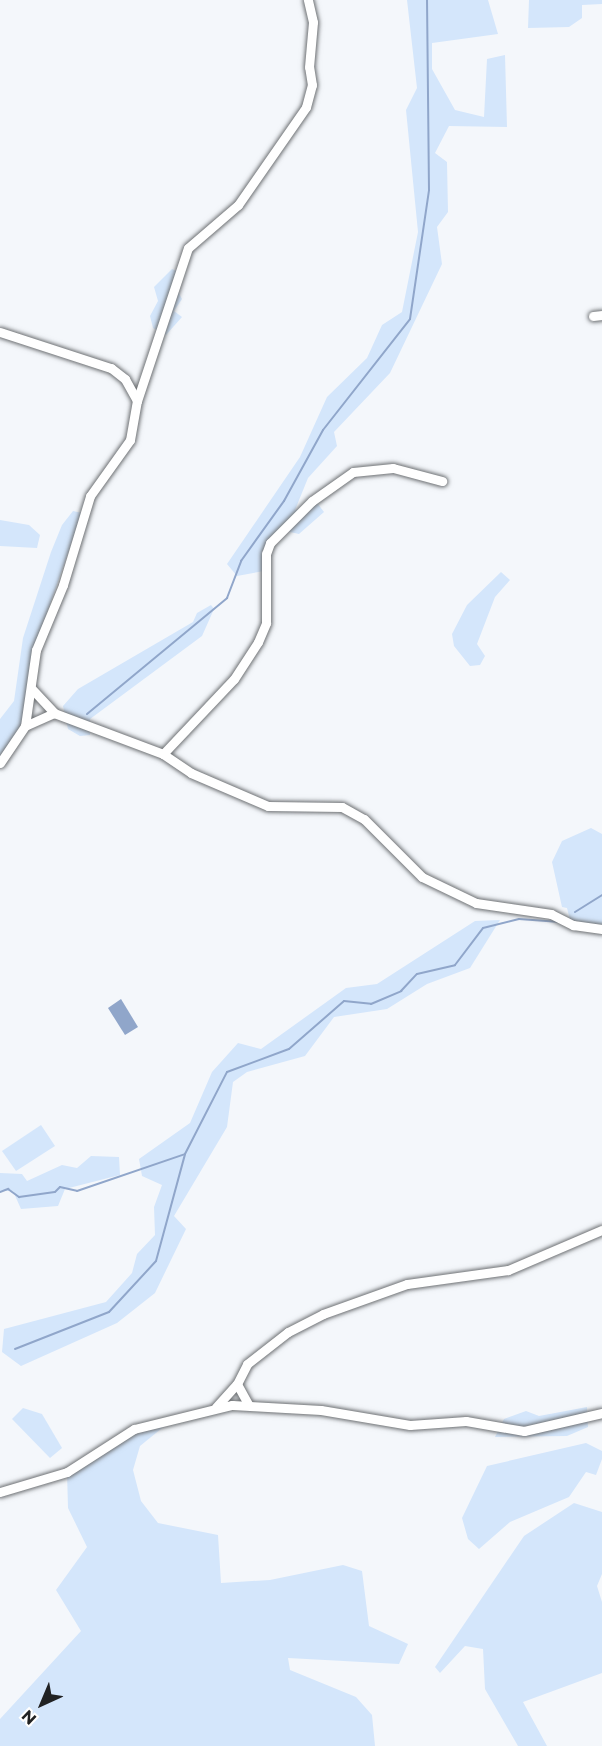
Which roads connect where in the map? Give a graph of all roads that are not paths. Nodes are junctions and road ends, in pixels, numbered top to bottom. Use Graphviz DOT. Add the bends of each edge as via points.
graph roads {
  1 [pos="308,0"];
  2 [pos="0,332"];
  3 [pos="137,401"];
  4 [pos="442,481"];
  5 [pos="32,689"];
  6 [pos="54,713"];
  7 [pos="25,726"];
  8 [pos="163,754"];
  9 [pos="0,763"];
  10 [pos="602,929"];
  11 [pos="602,1230"];
  12 [pos="237,1384"];
  13 [pos="248,1404"];
  14 [pos="216,1407"];
  15 [pos="602,1413"];
  16 [pos="0,1492"];
  1 -- 3 [label="street" via="313,22 309,67 312,85 306,107 238,205 188,248"];
  2 -- 3 [label="street" via="111,368 125,379"];
  3 -- 5 [label="street" via="130,440 85,510 63,585 36,650"];
  4 -- 8 [label="street" via="393,468 353,472 312,501 270,543 266,554 266,623 258,642 234,680"];
  5 -- 6 [label="street"];
  5 -- 7 [label="street"];
  6 -- 7 [label="street"];
  6 -- 8 [label="street"];
  7 -- 9 [label="street"];
  8 -- 10 [label="street" via="191,774 268,806 342,807 364,819 422,877 476,903 551,914 573,925"];
  11 -- 12 [label="street" via="508,1270 407,1284 323,1314 288,1332 247,1364"];
  12 -- 13 [label="street"];
  12 -- 14 [label="street"];
  13 -- 14 [label="street"];
  13 -- 15 [label="street" via="321,1410 386,1423 466,1421 524,1431"];
  14 -- 16 [label="street" via="134,1430 68,1472"];
}
